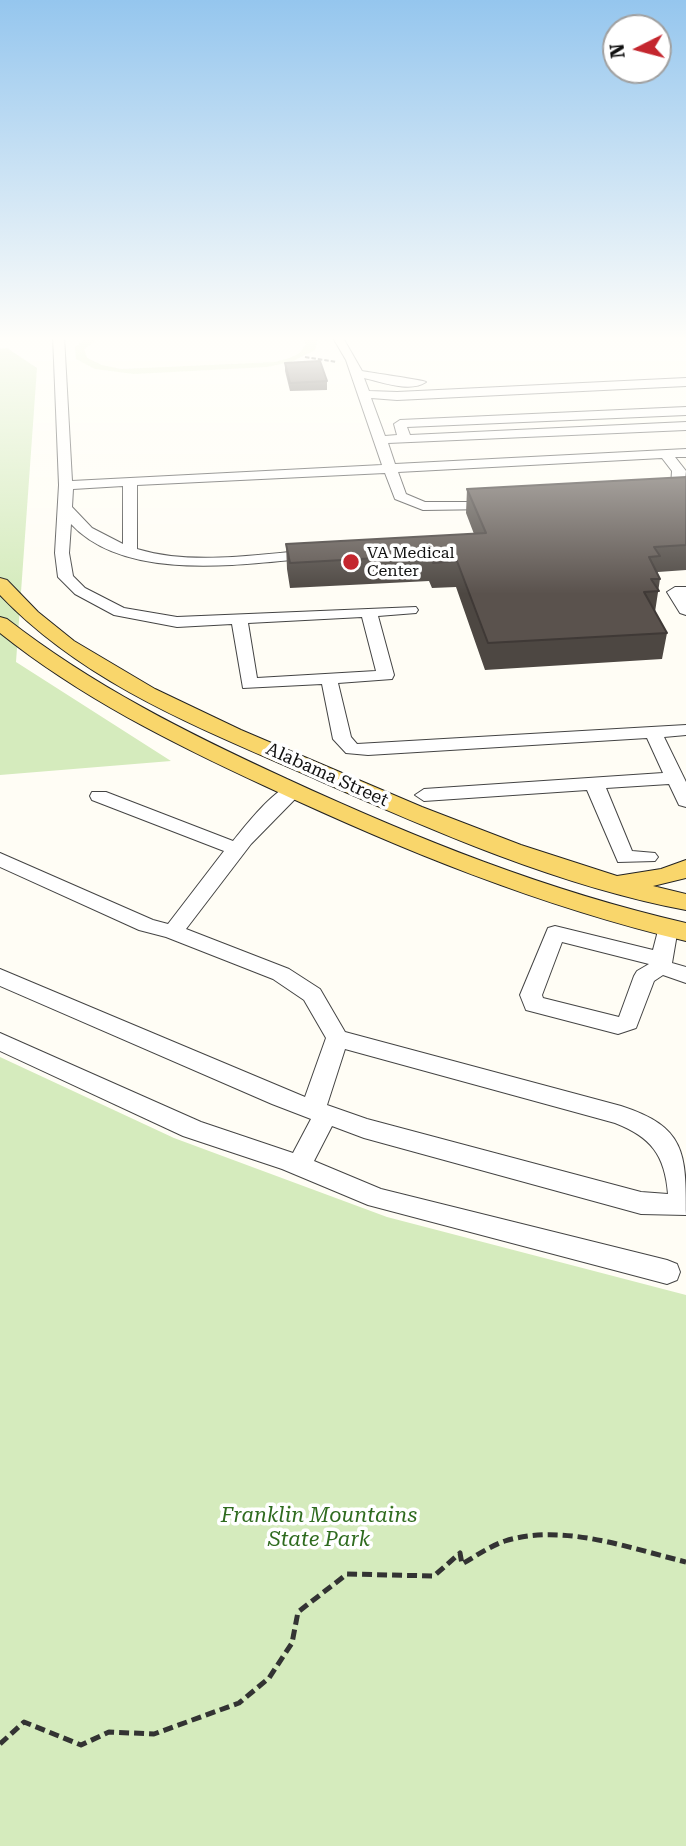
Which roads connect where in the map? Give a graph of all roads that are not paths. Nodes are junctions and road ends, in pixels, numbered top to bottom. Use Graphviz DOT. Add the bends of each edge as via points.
graph roads {
  1 [pos="63,422"];
  2 [pos="374,422"];
  3 [pos="441,422"];
  4 [pos="686,426"];
  5 [pos="402,439"];
  6 [pos="380,440"];
  7 [pos="686,440"];
  8 [pos="686,453"];
  9 [pos="667,454"];
  10 [pos="390,469"];
  11 [pos="130,482"];
  12 [pos="66,485"];
  13 [pos="643,496"];
  14 [pos="506,504"];
  15 [pos="64,507"];
  16 [pos="130,550"];
  17 [pos="332,553"];
  18 [pos="0,584"];
  19 [pos="681,592"];
  20 [pos="410,610"];
  21 [pos="686,610"];
  22 [pos="369,612"];
  23 [pos="239,619"];
  24 [pos="0,623"];
  25 [pos="329,679"];
  26 [pos="686,730"];
  27 [pos="653,732"];
  28 [pos="675,778"];
  29 [pos="594,783"];
  30 [pos="293,790"];
  31 [pos="424,795"];
  32 [pos="99,796"];
  33 [pos="686,801"];
  34 [pos="237,849"];
  35 [pos="648,857"];
  36 [pos="0,859"];
  37 [pos="686,867"];
  38 [pos="609,882"];
  39 [pos="686,902"];
  40 [pos="677,930"];
  41 [pos="173,932"];
  42 [pos="661,963"];
  43 [pos="686,975"];
  44 [pos="0,977"];
  45 [pos="337,1038"];
  46 [pos="0,1041"];
  47 [pos="319,1112"];
  48 [pos="299,1166"];
  49 [pos="683,1207"];
  50 [pos="667,1272"];
  1 -- 12 [label="street"];
  2 -- 6 [label="street"];
  3 -- 5 [label="street" via="400,424"];
  4 -- 5 [label="street"];
  5 -- 6 [label="street"];
  5 -- 7 [label="street" via="404,453"];
  6 -- 10 [label="street"];
  8 -- 9 [label="street"];
  9 -- 10 [label="street"];
  9 -- 13 [label="street" via="678,471 677,488"];
  10 -- 11 [label="street"];
  10 -- 14 [label="street" via="400,496 423,506"];
  11 -- 12 [label="street"];
  11 -- 16 [label="street"];
  12 -- 15 [label="street"];
  15 -- 16 [label="street" via="90,534"];
  15 -- 23 [label="street" via="66,577 80,591 101,604 146,618 177,622"];
  16 -- 17 [label="street" via="194,560"];
  18 -- 38 [label="main road, Alabama Street" via="92,661 196,717 461,831"];
  19 -- 21 [label="street"];
  20 -- 22 [label="street"];
  22 -- 23 [label="street"];
  22 -- 25 [label="street" via="386,675"];
  23 -- 25 [label="street" via="249,684"];
  24 -- 30 [label="main road, Alabama Street" via="54,666 121,706"];
  25 -- 27 [label="street" via="342,739 352,749"];
  26 -- 27 [label="street"];
  27 -- 28 [label="street"];
  28 -- 29 [label="street"];
  28 -- 33 [label="street"];
  29 -- 31 [label="street"];
  29 -- 35 [label="street" via="625,858"];
  30 -- 34 [label="street"];
  30 -- 40 [label="main road, Alabama Street" via="489,876"];
  32 -- 34 [label="street"];
  34 -- 41 [label="street"];
  36 -- 41 [label="street" via="146,925"];
  37 -- 38 [label="main road" via="665,877"];
  38 -- 39 [label="main road, Alabama Street"];
  40 -- 42 [label="street"];
  41 -- 45 [label="street" via="292,981 312,995"];
  42 -- 42 [label="street" via="645,976 628,1022 618,1026 534,1004 531,995 555,933"];
  42 -- 43 [label="street"];
  44 -- 47 [label="street"];
  45 -- 47 [label="street"];
  45 -- 49 [label="street" via="621,1115 651,1129 666,1147 682,1190"];
  46 -- 48 [label="street" via="192,1129"];
  47 -- 48 [label="street"];
  47 -- 49 [label="street" via="641,1203"];
  48 -- 50 [label="street" via="377,1198"];
}
